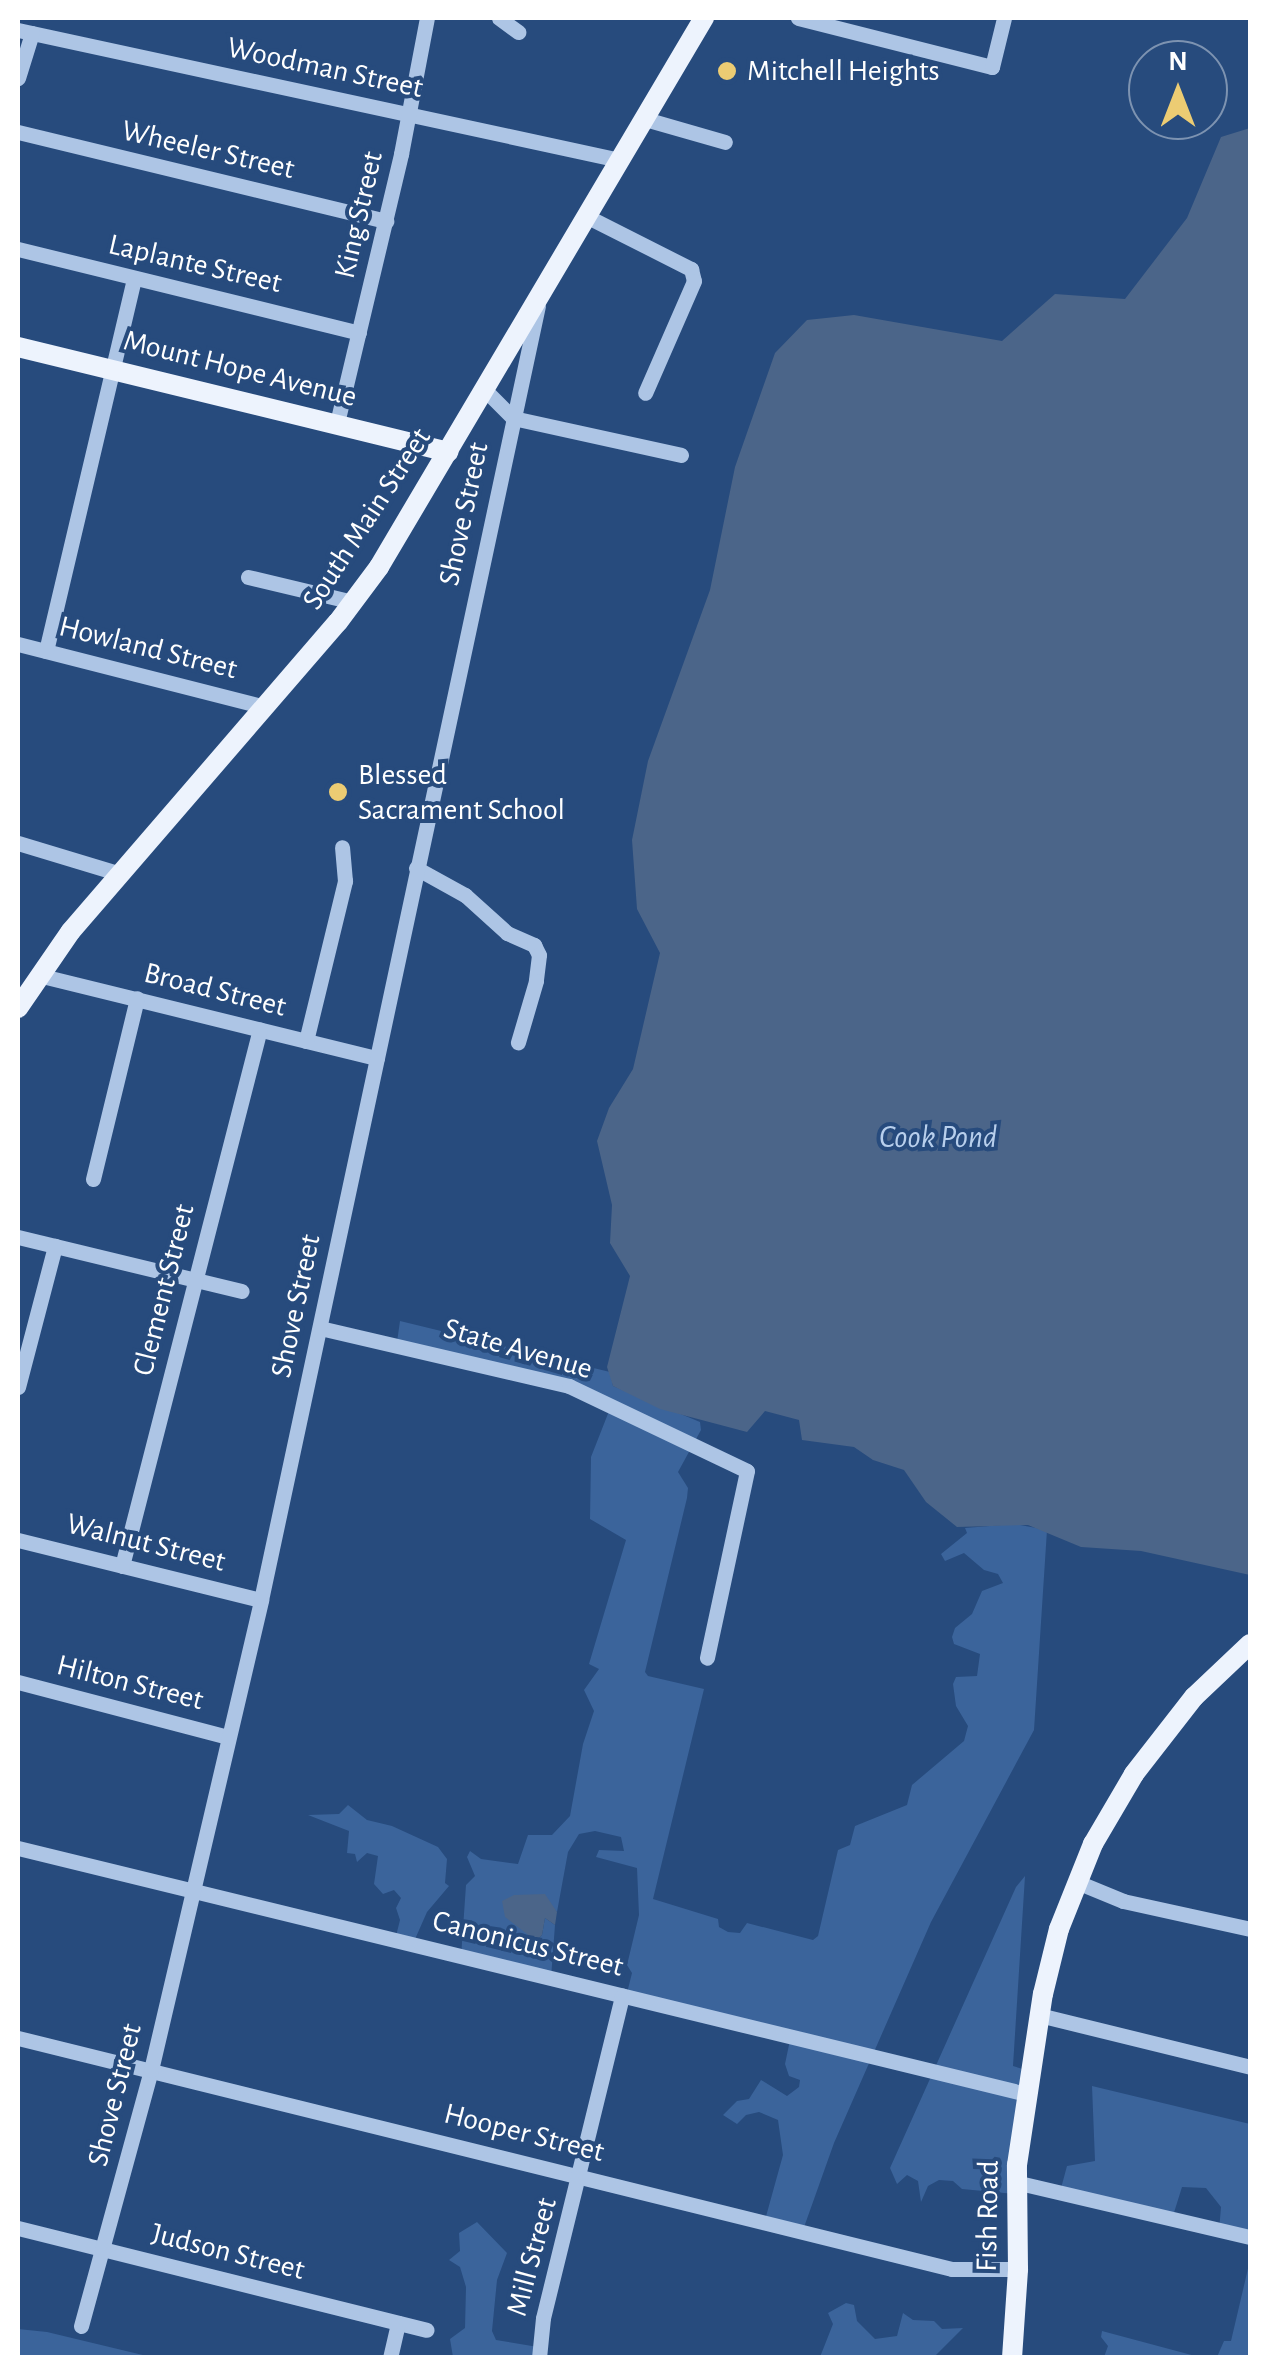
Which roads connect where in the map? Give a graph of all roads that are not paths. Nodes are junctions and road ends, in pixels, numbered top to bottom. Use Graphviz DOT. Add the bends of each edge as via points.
graph roads {
  1 [pos="426,18"];
  2 [pos="500,18"];
  3 [pos="704,18"];
  4 [pos="798,18"];
  5 [pos="1004,18"];
  6 [pos="25,31"];
  7 [pos="518,32"];
  8 [pos="18,78"];
  9 [pos="408,114"];
  10 [pos="645,119"];
  11 [pos="18,132"];
  12 [pos="725,142"];
  13 [pos="620,160"];
  14 [pos="586,216"];
  15 [pos="386,221"];
  16 [pos="18,248"];
  17 [pos="134,280"];
  18 [pos="542,292"];
  19 [pos="360,334"];
  20 [pos="18,347"];
  21 [pos="114,369"];
  22 [pos="484,390"];
  23 [pos="645,394"];
  24 [pos="514,412"];
  25 [pos="337,423"];
  26 [pos="448,452"];
  27 [pos="681,455"];
  28 [pos="248,576"];
  29 [pos="353,602"];
  30 [pos="18,644"];
  31 [pos="46,651"];
  32 [pos="265,707"];
  33 [pos="18,843"];
  34 [pos="342,847"];
  35 [pos="416,868"];
  36 [pos="120,874"];
  37 [pos="38,976"];
  38 [pos="137,998"];
  39 [pos="18,1008"];
  40 [pos="260,1030"];
  41 [pos="306,1041"];
  42 [pos="518,1042"];
  43 [pos="377,1058"];
  44 [pos="93,1178"];
  45 [pos="18,1237"];
  46 [pos="55,1246"];
  47 [pos="194,1279"];
  48 [pos="242,1291"];
  49 [pos="320,1328"];
  50 [pos="18,1387"];
  51 [pos="18,1540"];
  52 [pos="122,1566"];
  53 [pos="261,1600"];
  54 [pos="1250,1644"];
  55 [pos="707,1658"];
  56 [pos="18,1682"];
  57 [pos="228,1736"];
  58 [pos="18,1848"];
  59 [pos="1077,1882"];
  60 [pos="191,1890"];
  61 [pos="1250,1929"];
  62 [pos="622,1996"];
  63 [pos="1039,2015"];
  64 [pos="18,2038"];
  65 [pos="1250,2068"];
  66 [pos="151,2070"];
  67 [pos="1028,2084"];
  68 [pos="582,2175"];
  69 [pos="1015,2182"];
  70 [pos="18,2228"];
  71 [pos="1250,2237"];
  72 [pos="104,2250"];
  73 [pos="1018,2269"];
  74 [pos="398,2323"];
  75 [pos="81,2326"];
  76 [pos="426,2330"];
  77 [pos="544,2356"];
  78 [pos="390,2358"];
  79 [pos="1012,2358"];
  1 -- 9 [label="street, King Street"];
  2 -- 7 [label="street"];
  3 -- 10 [label="main road, South Main Street"];
  4 -- 5 [label="street" via="992,67"];
  6 -- 8 [label="street"];
  6 -- 9 [label="street, Woodman Street"];
  9 -- 13 [label="street, Woodman Street"];
  9 -- 15 [label="street, King Street"];
  10 -- 12 [label="street"];
  10 -- 13 [label="main road, South Main Street"];
  11 -- 15 [label="street, Wheeler Street"];
  13 -- 14 [label="main road, South Main Street"];
  14 -- 18 [label="main road, South Main Street"];
  14 -- 23 [label="street" via="691,268 694,281"];
  15 -- 19 [label="street, King Street"];
  16 -- 17 [label="street, Laplante Street"];
  17 -- 19 [label="street, Laplante Street"];
  17 -- 21 [label="street"];
  18 -- 22 [label="main road, South Main Street"];
  18 -- 24 [label="street, Shove Street"];
  19 -- 25 [label="street, King Street"];
  20 -- 21 [label="main road, Mount Hope Avenue"];
  21 -- 25 [label="main road, Mount Hope Avenue"];
  21 -- 31 [label="street"];
  22 -- 24 [label="street"];
  22 -- 26 [label="main road, South Main Street"];
  24 -- 27 [label="street"];
  24 -- 35 [label="street, Shove Street"];
  25 -- 26 [label="main road, Mount Hope Avenue"];
  26 -- 29 [label="main road, South Main Street"];
  28 -- 29 [label="street"];
  29 -- 32 [label="main road, South Main Street"];
  30 -- 31 [label="street, Howland Street"];
  31 -- 32 [label="street, Howland Street"];
  32 -- 36 [label="main road, South Main Street"];
  33 -- 36 [label="street"];
  34 -- 41 [label="street" via="345,881"];
  35 -- 42 [label="street" via="534,945 536,981"];
  35 -- 43 [label="street, Shove Street"];
  36 -- 37 [label="main road, South Main Street"];
  37 -- 38 [label="street, Broad Street"];
  37 -- 39 [label="main road, South Main Street"];
  38 -- 40 [label="street, Broad Street"];
  38 -- 44 [label="street"];
  40 -- 41 [label="street, Broad Street"];
  40 -- 47 [label="street, Clement Street"];
  41 -- 43 [label="street, Broad Street"];
  43 -- 49 [label="street, Shove Street"];
  45 -- 46 [label="street"];
  46 -- 47 [label="street"];
  46 -- 50 [label="street"];
  47 -- 48 [label="street"];
  47 -- 52 [label="street, Clement Street"];
  49 -- 53 [label="street, Shove Street"];
  49 -- 55 [label="street, State Avenue" via="569,1386 747,1471"];
  51 -- 52 [label="street, Walnut Street"];
  52 -- 53 [label="street, Walnut Street"];
  53 -- 57 [label="street, Shove Street"];
  54 -- 59 [label="main road, Fish Road" via="1147,1755 1102,1826"];
  56 -- 57 [label="street, Hilton Street"];
  57 -- 60 [label="street, Shove Street"];
  58 -- 60 [label="street, Canonicus Street"];
  59 -- 61 [label="street" via="1122,1901"];
  59 -- 63 [label="main road, Fish Road"];
  60 -- 62 [label="street, Canonicus Street"];
  60 -- 66 [label="street, Shove Street"];
  62 -- 67 [label="street, Canonicus Street"];
  62 -- 68 [label="street, Mill Street"];
  63 -- 65 [label="street"];
  63 -- 67 [label="main road, Fish Road"];
  64 -- 66 [label="street, Hooper Street"];
  66 -- 68 [label="street, Hooper Street"];
  66 -- 72 [label="street, Shove Street"];
  67 -- 69 [label="main road, Fish Road"];
  68 -- 73 [label="street, Hooper Street" via="952,2269"];
  68 -- 77 [label="street, Mill Street"];
  69 -- 71 [label="street"];
  69 -- 73 [label="main road, Fish Road"];
  70 -- 72 [label="street, Judson Street"];
  72 -- 74 [label="street, Judson Street"];
  72 -- 75 [label="street, Shove Street"];
  73 -- 79 [label="main road, Fish Road"];
  74 -- 76 [label="street, Judson Street"];
  74 -- 78 [label="street"];
}
